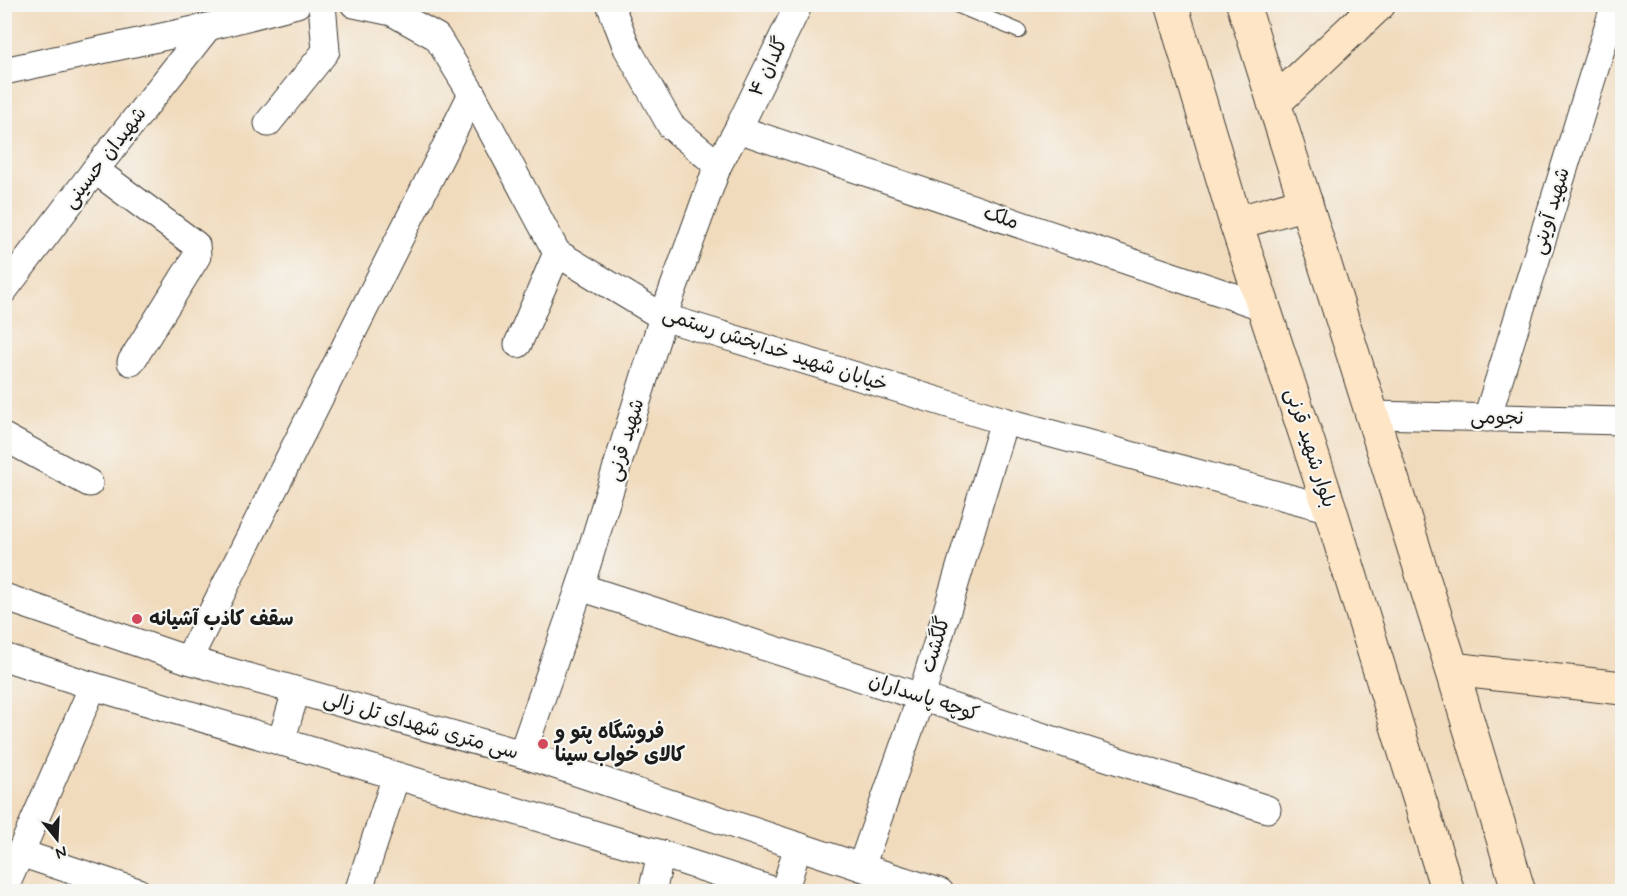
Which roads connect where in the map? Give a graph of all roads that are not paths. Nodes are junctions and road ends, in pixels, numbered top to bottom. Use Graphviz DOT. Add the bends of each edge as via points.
graph roads {
  1 [pos="297,4"];
  2 [pos="322,4"];
  3 [pos="354,4"];
  4 [pos="609,4"];
  5 [pos="799,4"];
  6 [pos="954,4"];
  7 [pos="1171,4"];
  8 [pos="1243,4"];
  9 [pos="1358,4"];
  10 [pos="1379,4"];
  11 [pos="1615,4"];
  12 [pos="208,27"];
  13 [pos="1019,31"];
  14 [pos="1338,41"];
  15 [pos="4,71"];
  16 [pos="472,94"];
  17 [pos="1274,103"];
  18 [pos="268,123"];
  19 [pos="738,129"];
  20 [pos="718,165"];
  21 [pos="95,170"];
  22 [pos="1306,203"];
  23 [pos="1236,223"];
  24 [pos="557,253"];
  25 [pos="4,290"];
  26 [pos="1264,307"];
  27 [pos="663,317"];
  28 [pos="518,344"];
  29 [pos="131,362"];
  30 [pos="1371,415"];
  31 [pos="1487,418"];
  32 [pos="1004,421"];
  33 [pos="1623,421"];
  34 [pos="4,437"];
  35 [pos="90,483"];
  36 [pos="1330,509"];
  37 [pos="580,587"];
  38 [pos="4,597"];
  39 [pos="4,657"];
  40 [pos="188,660"];
  41 [pos="1452,669"];
  42 [pos="93,686"];
  43 [pos="1623,688"];
  44 [pos="296,691"];
  45 [pos="921,697"];
  46 [pos="281,742"];
  47 [pos="522,754"];
  48 [pos="396,776"];
  49 [pos="1267,809"];
  50 [pos="798,846"];
  51 [pos="20,853"];
  52 [pos="661,854"];
  53 [pos="861,867"];
  54 [pos="4,890"];
  55 [pos="138,891"];
  56 [pos="358,891"];
  57 [pos="652,891"];
  58 [pos="778,891"];
  59 [pos="784,891"];
  60 [pos="940,891"];
  61 [pos="1448,891"];
  62 [pos="1519,891"];
  1 -- 12 [label="street"];
  2 -- 18 [label="street" via="326,51"];
  3 -- 16 [label="street" via="392,12 437,37"];
  4 -- 20 [label="street" via="627,48 671,126"];
  5 -- 19 [label="street, گلدان ۴"];
  6 -- 13 [label="lane"];
  7 -- 23 [label="main road, بلوار شهید قرنی"];
  8 -- 17 [label="main road"];
  9 -- 14 [label="street"];
  10 -- 14 [label="main road"];
  11 -- 31 [label="street, شهید آوینی"];
  12 -- 15 [label="street"];
  12 -- 21 [label="street, شهیدان حسینی"];
  14 -- 17 [label="main road"];
  16 -- 24 [label="street"];
  16 -- 40 [label="street"];
  17 -- 22 [label="main road"];
  19 -- 20 [label="street, شهید قرنی"];
  19 -- 26 [label="street, ملک"];
  20 -- 27 [label="street, شهید قرنی"];
  21 -- 25 [label="street, شهیدان حسینی"];
  21 -- 29 [label="street" via="196,245 197,256"];
  22 -- 23 [label="main road"];
  22 -- 30 [label="main road"];
  23 -- 26 [label="main road, بلوار شهید قرنی"];
  24 -- 27 [label="street, خیابان شهید خدابخش رستمی"];
  24 -- 28 [label="street"];
  26 -- 36 [label="main road, بلوار شهید قرنی"];
  27 -- 32 [label="street, خیابان شهید خدابخش رستمی"];
  27 -- 37 [label="street, شهید قرنی"];
  30 -- 31 [label="street, نجومی"];
  30 -- 41 [label="main road"];
  31 -- 33 [label="street, نجومی"];
  32 -- 36 [label="street, خیابان شهید خدابخش رستمی"];
  32 -- 45 [label="street, گلگشت"];
  34 -- 35 [label="street"];
  36 -- 61 [label="main road, بلوار شهید قرنی"];
  37 -- 45 [label="street, کوچه پاسداران"];
  37 -- 47 [label="street, شهید قرنی"];
  38 -- 40 [label="street, سی متری شهدای تل زالی"];
  39 -- 42 [label="street"];
  40 -- 44 [label="street, سی متری شهدای تل زالی"];
  41 -- 43 [label="main road"];
  41 -- 62 [label="main road"];
  42 -- 46 [label="street"];
  42 -- 51 [label="street"];
  44 -- 46 [label="street"];
  44 -- 47 [label="street, سی متری شهدای تل زالی"];
  45 -- 49 [label="street, کوچه پاسداران"];
  45 -- 53 [label="street, گلگشت"];
  46 -- 48 [label="street"];
  47 -- 50 [label="street, سی متری شهدای تل زالی"];
  48 -- 52 [label="street"];
  48 -- 56 [label="street"];
  50 -- 53 [label="street, سی متری شهدای تل زالی"];
  50 -- 59 [label="street"];
  51 -- 54 [label="street"];
  51 -- 55 [label="street"];
  52 -- 57 [label="street"];
  52 -- 58 [label="street"];
  53 -- 60 [label="street, سی متری شهدای تل زالی"];
}
